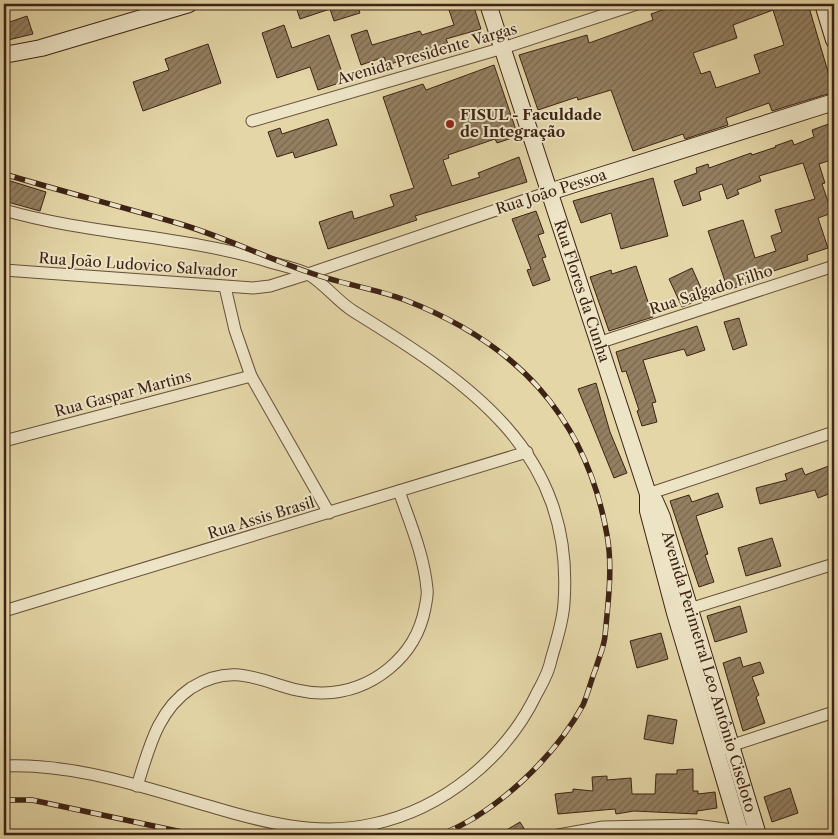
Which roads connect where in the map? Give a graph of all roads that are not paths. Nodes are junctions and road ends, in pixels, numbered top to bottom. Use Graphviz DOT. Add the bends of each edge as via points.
graph roads {
  1 [pos="189,4"];
  2 [pos="488,4"];
  3 [pos="637,4"];
  4 [pos="823,4"];
  5 [pos="151,10"];
  6 [pos="834,40"];
  7 [pos="503,48"];
  8 [pos="4,55"];
  9 [pos="834,102"];
  10 [pos="252,121"];
  11 [pos="549,192"];
  12 [pos="4,210"];
  13 [pos="834,266"];
  14 [pos="4,270"];
  15 [pos="308,274"];
  16 [pos="270,286"];
  17 [pos="225,287"];
  18 [pos="598,343"];
  19 [pos="251,376"];
  20 [pos="834,432"];
  21 [pos="4,441"];
  22 [pos="527,452"];
  23 [pos="399,491"];
  24 [pos="648,494"];
  25 [pos="653,509"];
  26 [pos="329,513"];
  27 [pos="834,564"];
  28 [pos="682,611"];
  29 [pos="4,612"];
  30 [pos="834,712"];
  31 [pos="723,748"];
  32 [pos="4,766"];
  33 [pos="137,786"];
  34 [pos="748,832"];
  35 [pos="558,835"];
  1 -- 5 [label="street"];
  2 -- 7 [label="street, Rua Flores da Cunha"];
  3 -- 7 [label="street, Avenida Presidente Vargas"];
  4 -- 6 [label="street"];
  5 -- 8 [label="street" via="41,48"];
  7 -- 10 [label="street, Avenida Presidente Vargas"];
  7 -- 11 [label="street, Rua Flores da Cunha"];
  9 -- 11 [label="street, Rua João Pessoa"];
  11 -- 15 [label="street, Rua João Pessoa"];
  11 -- 18 [label="street, Rua Flores da Cunha"];
  12 -- 15 [label="street" via="58,224 235,252"];
  13 -- 18 [label="street, Rua Salgado Filho"];
  14 -- 17 [label="street, Rua João Ludovico Salvador"];
  15 -- 16 [label="street, Rua João Pessoa"];
  15 -- 22 [label="street" via="345,306 413,348 465,387 509,429"];
  16 -- 17 [label="street, Rua João Ludovico Salvador"];
  17 -- 19 [label="street"];
  18 -- 24 [label="street, Rua Flores da Cunha"];
  19 -- 21 [label="street, Rua Gaspar Martins"];
  19 -- 26 [label="street"];
  20 -- 24 [label="street"];
  22 -- 23 [label="street, Rua Assis Brasil"];
  22 -- 33 [label="street" via="548,488 563,539 564,605 550,668 531,707 480,770 446,794 410,812 373,824 332,830 264,822"];
  23 -- 26 [label="street, Rua Assis Brasil"];
  23 -- 33 [label="street" via="423,562 428,591 422,621 411,645 395,664 378,677 350,689 322,693 301,691 255,676 232,675 211,679 191,688 161,718"];
  24 -- 25 [label="street, Rua Flores da Cunha"];
  25 -- 28 [label="street, Avenida Perimetral Leo Antônio Ciseloto"];
  26 -- 29 [label="street, Rua Assis Brasil"];
  27 -- 28 [label="street"];
  28 -- 31 [label="street, Avenida Perimetral Leo Antônio Ciseloto"];
  30 -- 31 [label="street"];
  31 -- 34 [label="street, Avenida Perimetral Leo Antônio Ciseloto"];
  32 -- 33 [label="street" via="68,769"];
  34 -- 35 [label="street" via="695,825 603,827"];
}
